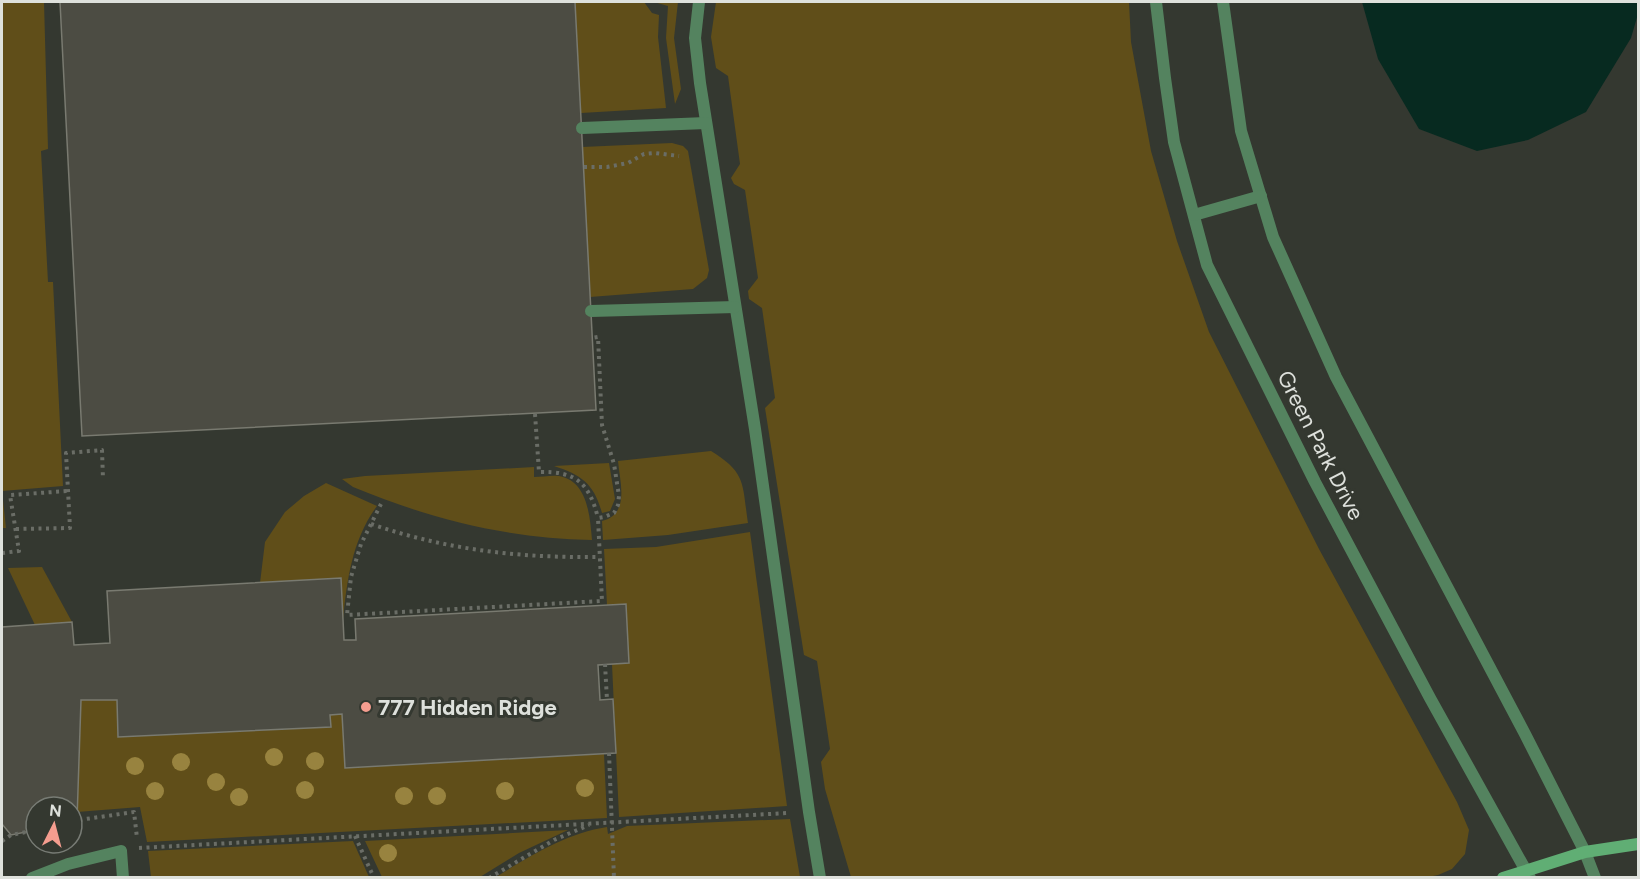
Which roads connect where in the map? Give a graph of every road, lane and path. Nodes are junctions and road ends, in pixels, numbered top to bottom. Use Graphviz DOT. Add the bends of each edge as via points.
graph roads {
  1 [pos="699,2"];
  2 [pos="1156,2"];
  3 [pos="1223,2"];
  4 [pos="706,123"];
  5 [pos="582,128"];
  6 [pos="679,156"];
  7 [pos="584,167"];
  8 [pos="1261,196"];
  9 [pos="1194,215"];
  10 [pos="735,307"];
  11 [pos="591,311"];
  12 [pos="592,338"];
  13 [pos="535,414"];
  14 [pos="103,479"];
  15 [pos="68,491"];
  16 [pos="381,504"];
  17 [pos="598,518"];
  18 [pos="370,524"];
  19 [pos="16,529"];
  20 [pos="2,553"];
  21 [pos="600,557"];
  22 [pos="605,664"];
  23 [pos="607,700"];
  24 [pos="609,753"];
  25 [pos="808,812"];
  26 [pos="613,822"];
  27 [pos="593,823"];
  28 [pos="24,832"];
  29 [pos="355,836"];
  30 [pos="2,841"];
  31 [pos="1638,844"];
  32 [pos="121,851"];
  33 [pos="1585,852"];
  34 [pos="1529,874"];
  35 [pos="32,878"];
  36 [pos="123,878"];
  37 [pos="375,878"];
  38 [pos="489,878"];
  39 [pos="614,878"];
  40 [pos="820,878"];
  41 [pos="1503,878"];
  42 [pos="1595,878"];
  1 -- 4 [label="street" via="695,38"];
  2 -- 9 [label="street, Green Park Drive" via="1174,142"];
  3 -- 8 [label="street, Green Park Drive" via="1241,131"];
  4 -- 5 [label="street"];
  4 -- 10 [label="street"];
  6 -- 7 [label="path" via="644,154 628,163"];
  8 -- 9 [label="street"];
  8 -- 33 [label="street, Green Park Drive" via="1273,237 1336,377"];
  9 -- 34 [label="street, Green Park Drive" via="1207,266 1315,482"];
  10 -- 11 [label="street"];
  10 -- 25 [label="street"];
  12 -- 17 [label="path" via="598,337 602,425 619,496 614,513"];
  13 -- 17 [label="path" via="539,472 563,473 581,483 594,502"];
  14 -- 15 [label="path" via="102,450 66,453"];
  15 -- 19 [label="path" via="70,528"];
  15 -- 19 [label="path" via="10,495"];
  16 -- 18 [label="path"];
  17 -- 21 [label="path"];
  18 -- 21 [label="path" via="434,544 487,553"];
  18 -- 21 [label="path" via="351,577 347,615 602,603"];
  19 -- 20 [label="path" via="19,552"];
  22 -- 23 [label="path"];
  24 -- 26 [label="path"];
  25 -- 26 [label="path"];
  25 -- 40 [label="street"];
  26 -- 27 [label="path"];
  26 -- 39 [label="path"];
  27 -- 29 [label="path"];
  27 -- 38 [label="path" via="554,840"];
  28 -- 30 [label="path"];
  29 -- 32 [label="path"];
  29 -- 37 [label="path"];
  31 -- 33 [label="main road"];
  32 -- 35 [label="street"];
  32 -- 36 [label="street"];
  33 -- 34 [label="main road"];
  33 -- 42 [label="street, Green Park Drive"];
  34 -- 41 [label="main road"];
}
